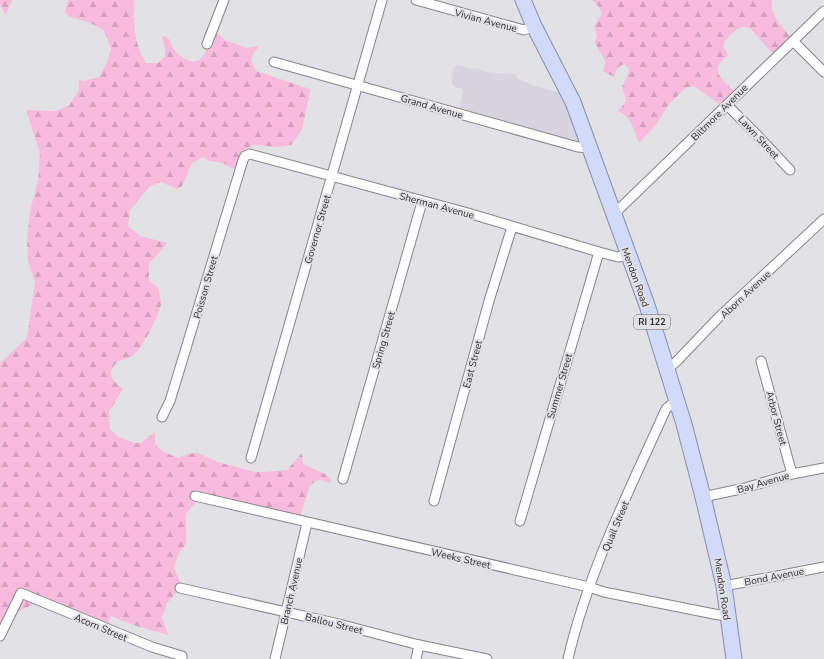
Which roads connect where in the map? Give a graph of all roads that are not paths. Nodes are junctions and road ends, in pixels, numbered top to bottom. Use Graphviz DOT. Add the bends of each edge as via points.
graph roads {
  1 [pos="224,0"];
  2 [pos="382,0"];
  3 [pos="416,0"];
  4 [pos="523,0"];
  5 [pos="824,11"];
  6 [pos="534,26"];
  7 [pos="793,41"];
  8 [pos="207,44"];
  9 [pos="274,62"];
  10 [pos="824,72"];
  11 [pos="358,85"];
  12 [pos="727,104"];
  13 [pos="590,148"];
  14 [pos="245,156"];
  15 [pos="790,170"];
  16 [pos="332,176"];
  17 [pos="422,202"];
  18 [pos="614,214"];
  19 [pos="824,219"];
  20 [pos="512,227"];
  21 [pos="599,252"];
  22 [pos="629,255"];
  23 [pos="761,361"];
  24 [pos="667,369"];
  25 [pos="676,400"];
  26 [pos="162,417"];
  27 [pos="252,458"];
  28 [pos="824,468"];
  29 [pos="792,474"];
  30 [pos="343,479"];
  31 [pos="196,496"];
  32 [pos="703,497"];
  33 [pos="434,501"];
  34 [pos="520,521"];
  35 [pos="307,522"];
  36 [pos="824,567"];
  37 [pos="724,586"];
  38 [pos="589,587"];
  39 [pos="180,588"];
  40 [pos="286,612"];
  41 [pos="727,615"];
  42 [pos="0,636"];
  43 [pos="419,644"];
  44 [pos="182,658"];
  45 [pos="275,659"];
  46 [pos="416,659"];
  47 [pos="487,659"];
  48 [pos="568,659"];
  49 [pos="734,659"];
  1 -- 8 [label="street"];
  2 -- 11 [label="street, Governor Street"];
  3 -- 6 [label="street, Vivian Avenue" via="524,30"];
  4 -- 6 [label="main road, Mendon Road / RI 122"];
  5 -- 7 [label="street, Biltmore Avenue"];
  6 -- 13 [label="main road, Mendon Road / RI 122" via="573,102"];
  7 -- 10 [label="street"];
  7 -- 12 [label="street, Biltmore Avenue"];
  9 -- 11 [label="street, Grand Avenue"];
  11 -- 13 [label="street, Grand Avenue" via="578,147"];
  11 -- 16 [label="street, Governor Street"];
  12 -- 15 [label="street, Lawn Street"];
  12 -- 18 [label="street, Biltmore Avenue"];
  13 -- 18 [label="main road, Mendon Road / RI 122"];
  14 -- 16 [label="street, Sherman Avenue" via="257,155"];
  14 -- 26 [label="street, Poisson Street" via="170,401"];
  16 -- 17 [label="street, Sherman Avenue"];
  16 -- 27 [label="street, Governor Street"];
  17 -- 20 [label="street, Sherman Avenue"];
  17 -- 30 [label="street, Spring Street"];
  18 -- 22 [label="main road, Mendon Road / RI 122"];
  19 -- 24 [label="street, Aborn Avenue"];
  20 -- 21 [label="street, Sherman Avenue"];
  20 -- 33 [label="street, East Street"];
  21 -- 22 [label="street, Sherman Avenue" via="618,257"];
  21 -- 34 [label="street, Summer Street"];
  22 -- 24 [label="main road, Mendon Road / RI 122"];
  23 -- 29 [label="street, Arbor Street"];
  24 -- 25 [label="main road, Mendon Road / RI 122"];
  25 -- 32 [label="main road, Mendon Road / RI 122"];
  25 -- 38 [label="street, Quail Street" via="666,409"];
  28 -- 29 [label="street, Bay Avenue"];
  29 -- 32 [label="street, Bay Avenue"];
  31 -- 35 [label="street, Weeks Street"];
  32 -- 37 [label="main road, Mendon Road / RI 122"];
  35 -- 38 [label="street, Weeks Street"];
  35 -- 40 [label="street, Branch Avenue"];
  36 -- 37 [label="street, Bond Avenue"];
  37 -- 41 [label="main road, Mendon Road / RI 122"];
  38 -- 41 [label="street, Weeks Street"];
  38 -- 48 [label="street, Quail Street"];
  39 -- 40 [label="street, Ballou Street"];
  40 -- 43 [label="street, Ballou Street"];
  40 -- 45 [label="street, Branch Avenue"];
  41 -- 49 [label="main road, Mendon Road / RI 122"];
  42 -- 44 [label="street, Acorn Street" via="21,593"];
  43 -- 46 [label="street"];
  43 -- 47 [label="street, Ballou Street"];
}
